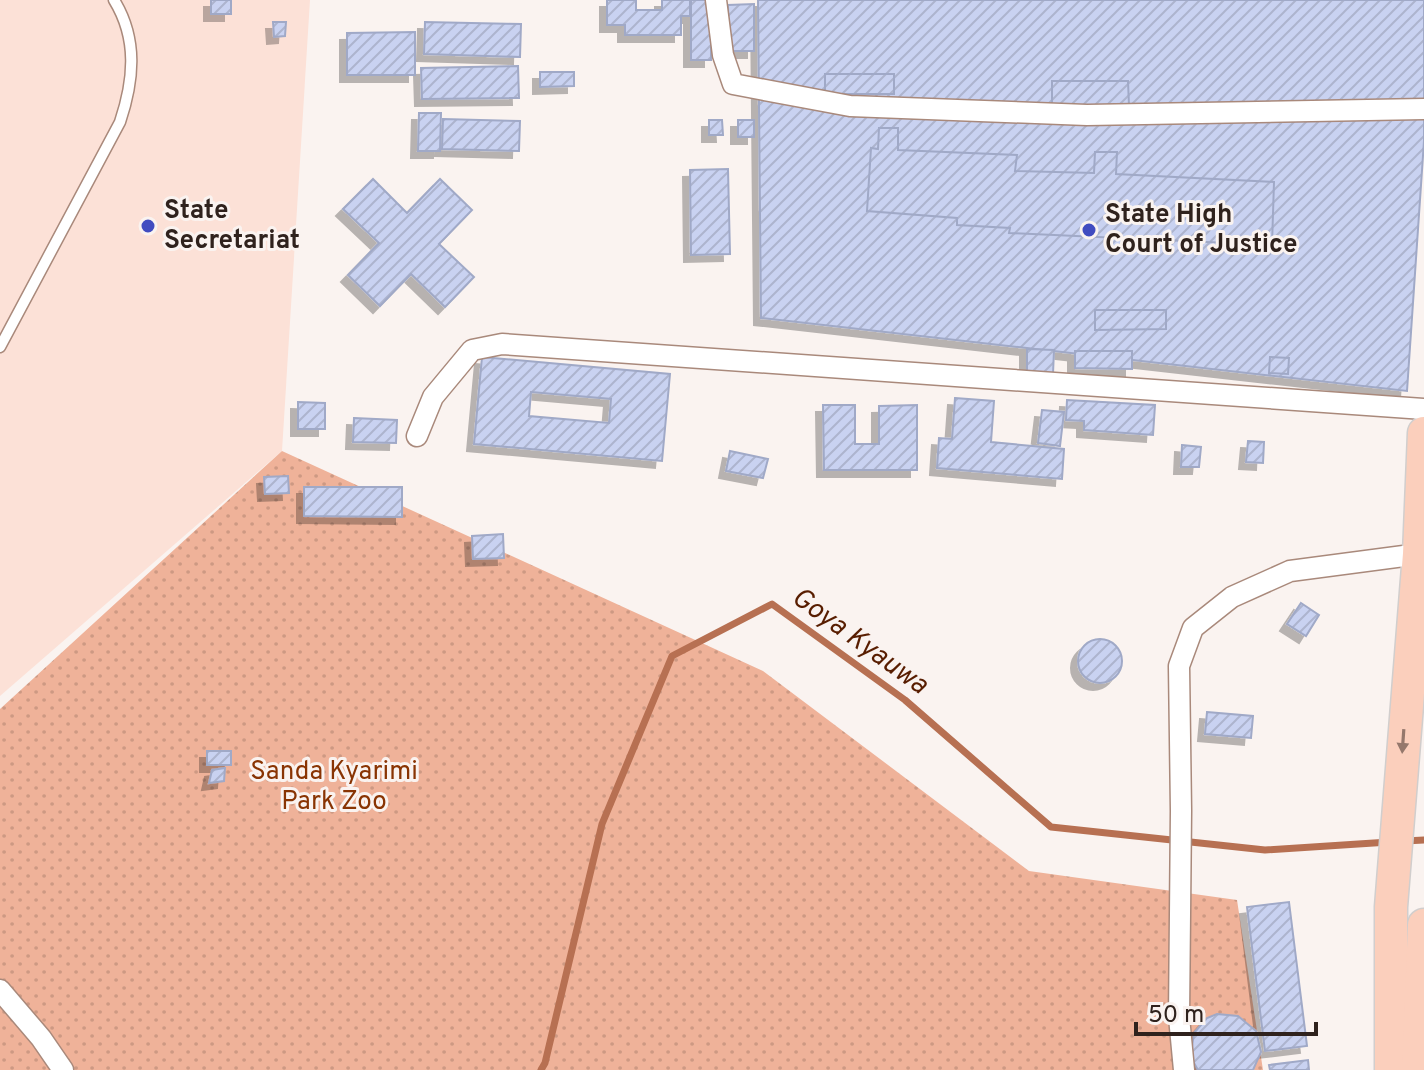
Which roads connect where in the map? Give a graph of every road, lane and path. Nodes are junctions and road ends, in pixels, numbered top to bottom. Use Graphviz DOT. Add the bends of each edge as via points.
graph roads {
  1 [pos="114,0"];
  2 [pos="716,0"];
  3 [pos="1424,109"];
  4 [pos="0,347"];
  5 [pos="1424,409"];
  6 [pos="1424,433"];
  7 [pos="417,436"];
  8 [pos="1419,554"];
  9 [pos="1424,925"];
  10 [pos="0,990"];
  11 [pos="63,1070"];
  12 [pos="1184,1070"];
  13 [pos="1391,1070"];
  14 [pos="1418,1070"];
  1 -- 4 [label="lane" via="133,58 120,122"];
  2 -- 3 [label="street" via="723,55 733,84 850,106 1087,115"];
  5 -- 7 [label="street" via="502,344 472,350 433,397"];
  6 -- 8 [label="main road"];
  8 -- 12 [label="street" via="1290,571 1232,597 1193,628 1179,666 1179,1017"];
  8 -- 13 [label="main road, one-way" via="1391,907"];
  9 -- 14 [label="main road"];
  10 -- 11 [label="street"];
}
